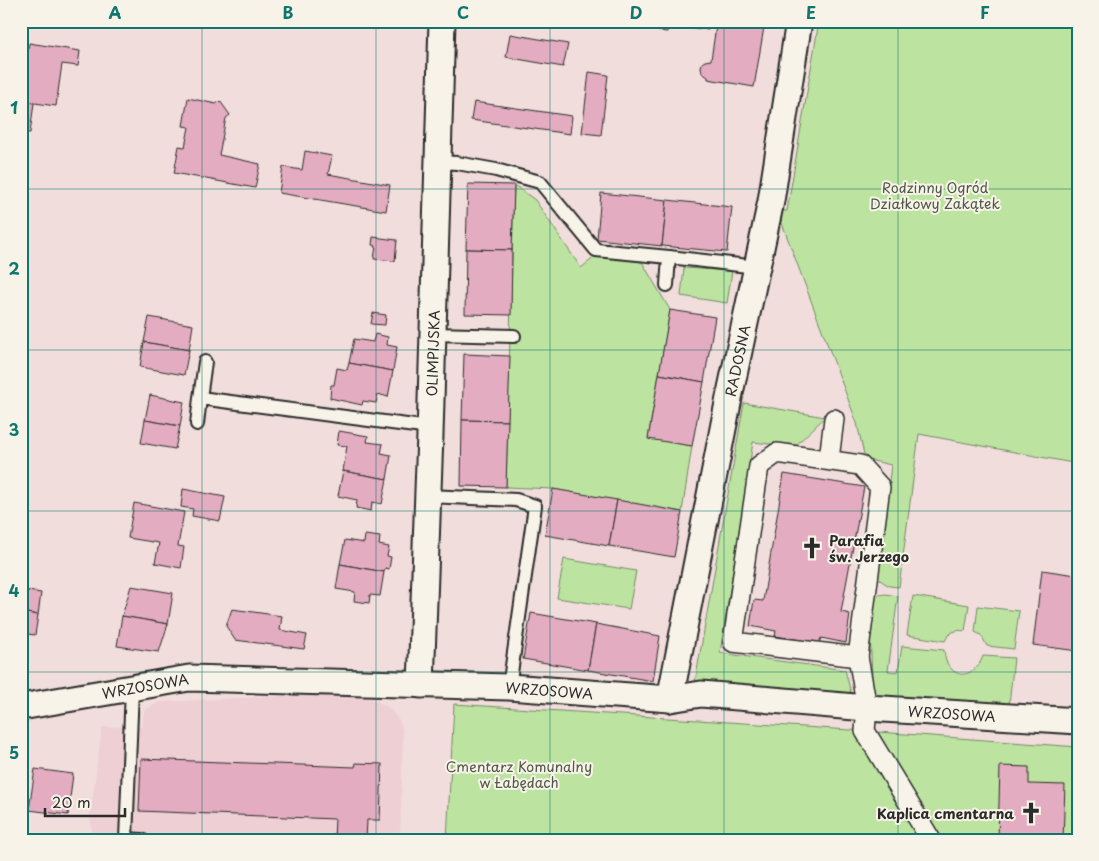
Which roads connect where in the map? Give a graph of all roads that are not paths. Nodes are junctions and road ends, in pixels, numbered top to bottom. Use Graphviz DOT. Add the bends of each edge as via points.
graph roads {
  1 [pos="442,21"];
  2 [pos="799,21"];
  3 [pos="438,162"];
  4 [pos="669,257"];
  5 [pos="757,267"];
  6 [pos="667,285"];
  7 [pos="433,334"];
  8 [pos="514,336"];
  9 [pos="205,362"];
  10 [pos="200,398"];
  11 [pos="834,419"];
  12 [pos="197,424"];
  13 [pos="430,428"];
  14 [pos="829,459"];
  15 [pos="428,496"];
  16 [pos="858,657"];
  17 [pos="421,685"];
  18 [pos="509,687"];
  19 [pos="132,689"];
  20 [pos="670,699"];
  21 [pos="21,707"];
  22 [pos="867,708"];
  23 [pos="1078,721"];
  24 [pos="142,840"];
  25 [pos="930,840"];
  1 -- 3 [label="street, OLIMPIJSKA"];
  2 -- 5 [label="street, RADOSNA" via="771,201"];
  3 -- 4 [label="lane" via="496,170 540,182 596,250"];
  3 -- 7 [label="street, OLIMPIJSKA"];
  4 -- 5 [label="lane"];
  4 -- 6 [label="lane"];
  5 -- 20 [label="street, RADOSNA"];
  7 -- 8 [label="lane"];
  7 -- 13 [label="street, OLIMPIJSKA"];
  9 -- 10 [label="lane"];
  10 -- 12 [label="lane"];
  10 -- 13 [label="lane"];
  11 -- 14 [label="street"];
  13 -- 15 [label="street, OLIMPIJSKA"];
  14 -- 16 [label="street" via="860,465 880,487"];
  14 -- 16 [label="street" via="777,453 759,466 733,642"];
  15 -- 17 [label="street, OLIMPIJSKA"];
  15 -- 18 [label="lane" via="516,500 535,506"];
  16 -- 22 [label="street"];
  17 -- 18 [label="street, WRZOSOWA"];
  17 -- 19 [label="street, WRZOSOWA" via="189,678"];
  18 -- 20 [label="street, WRZOSOWA"];
  19 -- 21 [label="street, WRZOSOWA"];
  19 -- 24 [label="lane" via="126,839"];
  20 -- 22 [label="street, WRZOSOWA" via="710,694"];
  22 -- 23 [label="street, WRZOSOWA"];
  22 -- 25 [label="street" via="866,731"];
}
